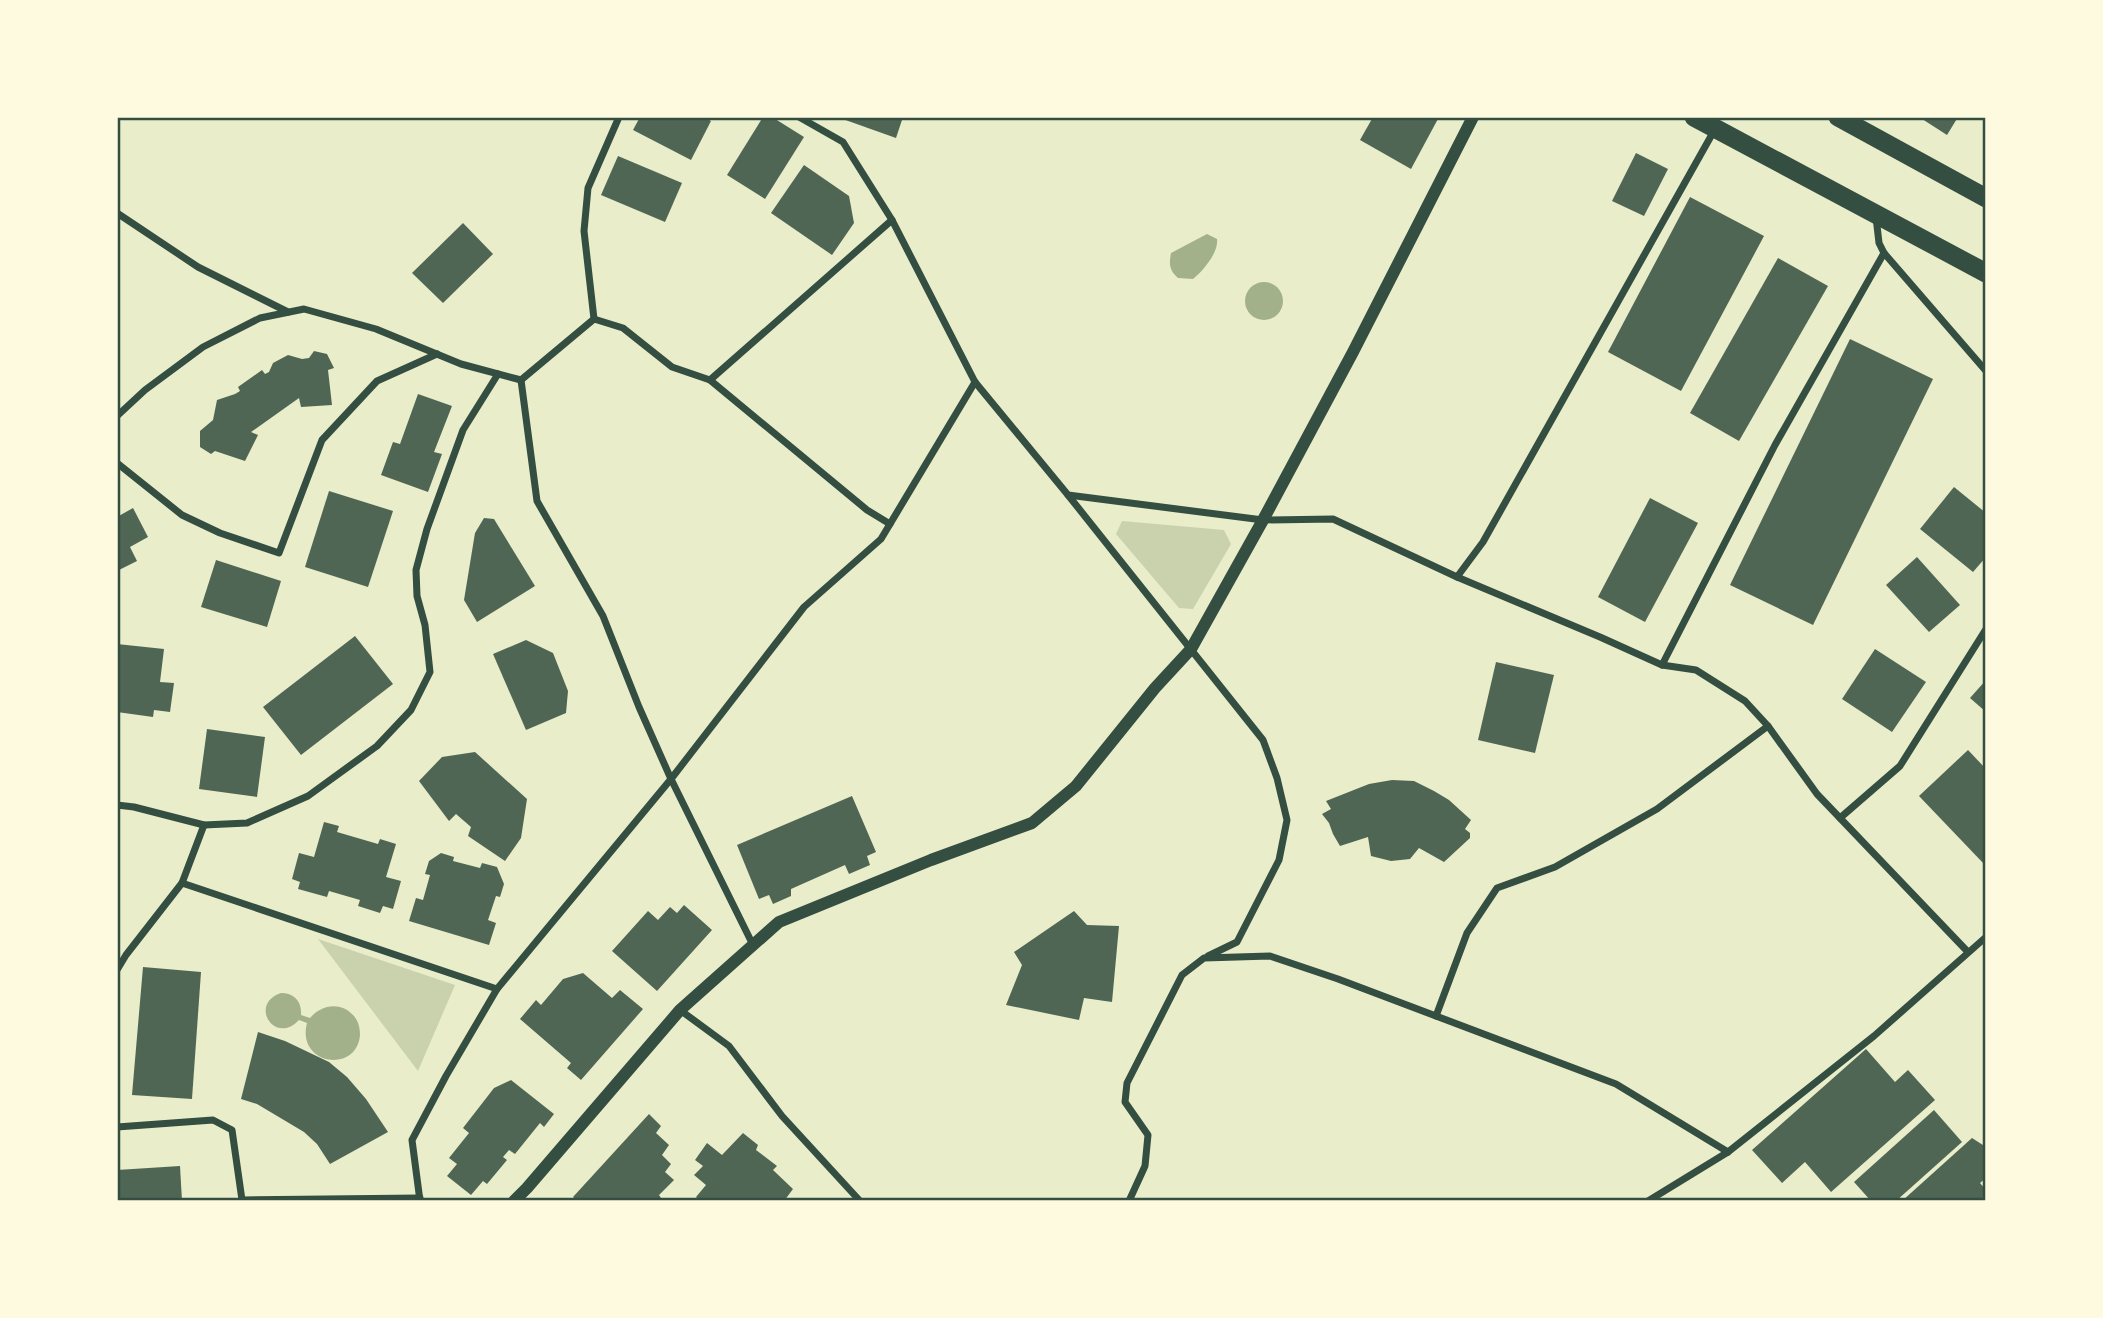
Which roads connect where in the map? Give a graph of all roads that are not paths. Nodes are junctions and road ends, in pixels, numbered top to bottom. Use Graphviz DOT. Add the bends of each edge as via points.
graph roads {
  1 [pos="619,117"];
  2 [pos="799,117"];
  3 [pos="1473,117"];
  4 [pos="1694,117"];
  5 [pos="1838,117"];
  6 [pos="1715,128"];
  7 [pos="1986,198"];
  8 [pos="117,213"];
  9 [pos="1875,213"];
  10 [pos="892,220"];
  11 [pos="1884,253"];
  12 [pos="1986,273"];
  13 [pos="289,312"];
  14 [pos="594,319"];
  15 [pos="437,354"];
  16 [pos="1986,371"];
  17 [pos="498,374"];
  18 [pos="521,380"];
  19 [pos="710,380"];
  20 [pos="975,382"];
  21 [pos="117,416"];
  22 [pos="117,463"];
  23 [pos="1068,495"];
  24 [pos="1263,520"];
  25 [pos="890,524"];
  26 [pos="1457,577"];
  27 [pos="1986,629"];
  28 [pos="1191,649"];
  29 [pos="1662,665"];
  30 [pos="1768,726"];
  31 [pos="671,779"];
  32 [pos="117,805"];
  33 [pos="1840,818"];
  34 [pos="204,825"];
  35 [pos="182,883"];
  36 [pos="1986,937"];
  37 [pos="752,945"];
  38 [pos="1967,951"];
  39 [pos="1204,958"];
  40 [pos="117,970"];
  41 [pos="497,989"];
  42 [pos="680,1010"];
  43 [pos="1436,1016"];
  44 [pos="117,1127"];
  45 [pos="1728,1152"];
  46 [pos="420,1200"];
  47 [pos="241,1201"];
  48 [pos="514,1201"];
  49 [pos="860,1201"];
  50 [pos="1129,1201"];
  51 [pos="1648,1201"];
  1 -- 14 [label="street" via="589,188 584,231"];
  2 -- 10 [label="street" via="843,142"];
  3 -- 24 [label="street"];
  4 -- 6 [label="highway"];
  5 -- 7 [label="highway"];
  6 -- 9 [label="highway"];
  6 -- 26 [label="street" via="1483,541"];
  8 -- 13 [label="street" via="198,267"];
  9 -- 11 [label="street"];
  9 -- 12 [label="highway"];
  10 -- 19 [label="street"];
  10 -- 20 [label="street"];
  11 -- 16 [label="street"];
  11 -- 29 [label="street" via="1775,445"];
  13 -- 15 [label="street" via="304,309 376,329"];
  13 -- 21 [label="street" via="260,318 202,347"];
  14 -- 18 [label="street"];
  14 -- 19 [label="street" via="623,328 672,367"];
  15 -- 17 [label="street"];
  15 -- 22 [label="street" via="377,381 322,440 279,553 183,515"];
  17 -- 18 [label="street"];
  17 -- 34 [label="street" via="463,430 416,570 430,672 411,710 377,746 308,796 247,823"];
  18 -- 31 [label="street" via="537,501 603,616"];
  19 -- 25 [label="street"];
  20 -- 23 [label="street"];
  20 -- 25 [label="street"];
  23 -- 24 [label="street"];
  23 -- 28 [label="street"];
  24 -- 26 [label="street" via="1333,519"];
  24 -- 28 [label="street"];
  25 -- 31 [label="street" via="881,539 804,607"];
  26 -- 29 [label="street"];
  27 -- 33 [label="street" via="1900,766"];
  28 -- 37 [label="street" via="1076,786 1032,823 779,922"];
  28 -- 39 [label="street" via="1264,740 1287,820 1279,860 1237,942"];
  29 -- 30 [label="street" via="1696,670 1745,701"];
  30 -- 33 [label="street"];
  30 -- 43 [label="street" via="1657,809 1555,867 1497,888 1467,933"];
  31 -- 37 [label="street"];
  31 -- 41 [label="street"];
  32 -- 34 [label="street"];
  33 -- 38 [label="street"];
  34 -- 35 [label="street"];
  35 -- 40 [label="street"];
  35 -- 41 [label="street"];
  36 -- 38 [label="street"];
  37 -- 42 [label="street"];
  38 -- 45 [label="street" via="1874,1036"];
  39 -- 43 [label="street" via="1270,956"];
  39 -- 50 [label="street" via="1182,975 1127,1083 1125,1102 1148,1135 1145,1166"];
  41 -- 46 [label="street" via="412,1140"];
  42 -- 48 [label="street"];
  42 -- 49 [label="street" via="729,1046 782,1116"];
  43 -- 45 [label="street" via="1616,1084"];
  44 -- 47 [label="street" via="213,1121 232,1130"];
  45 -- 51 [label="street"];
  46 -- 47 [label="street"];
}
